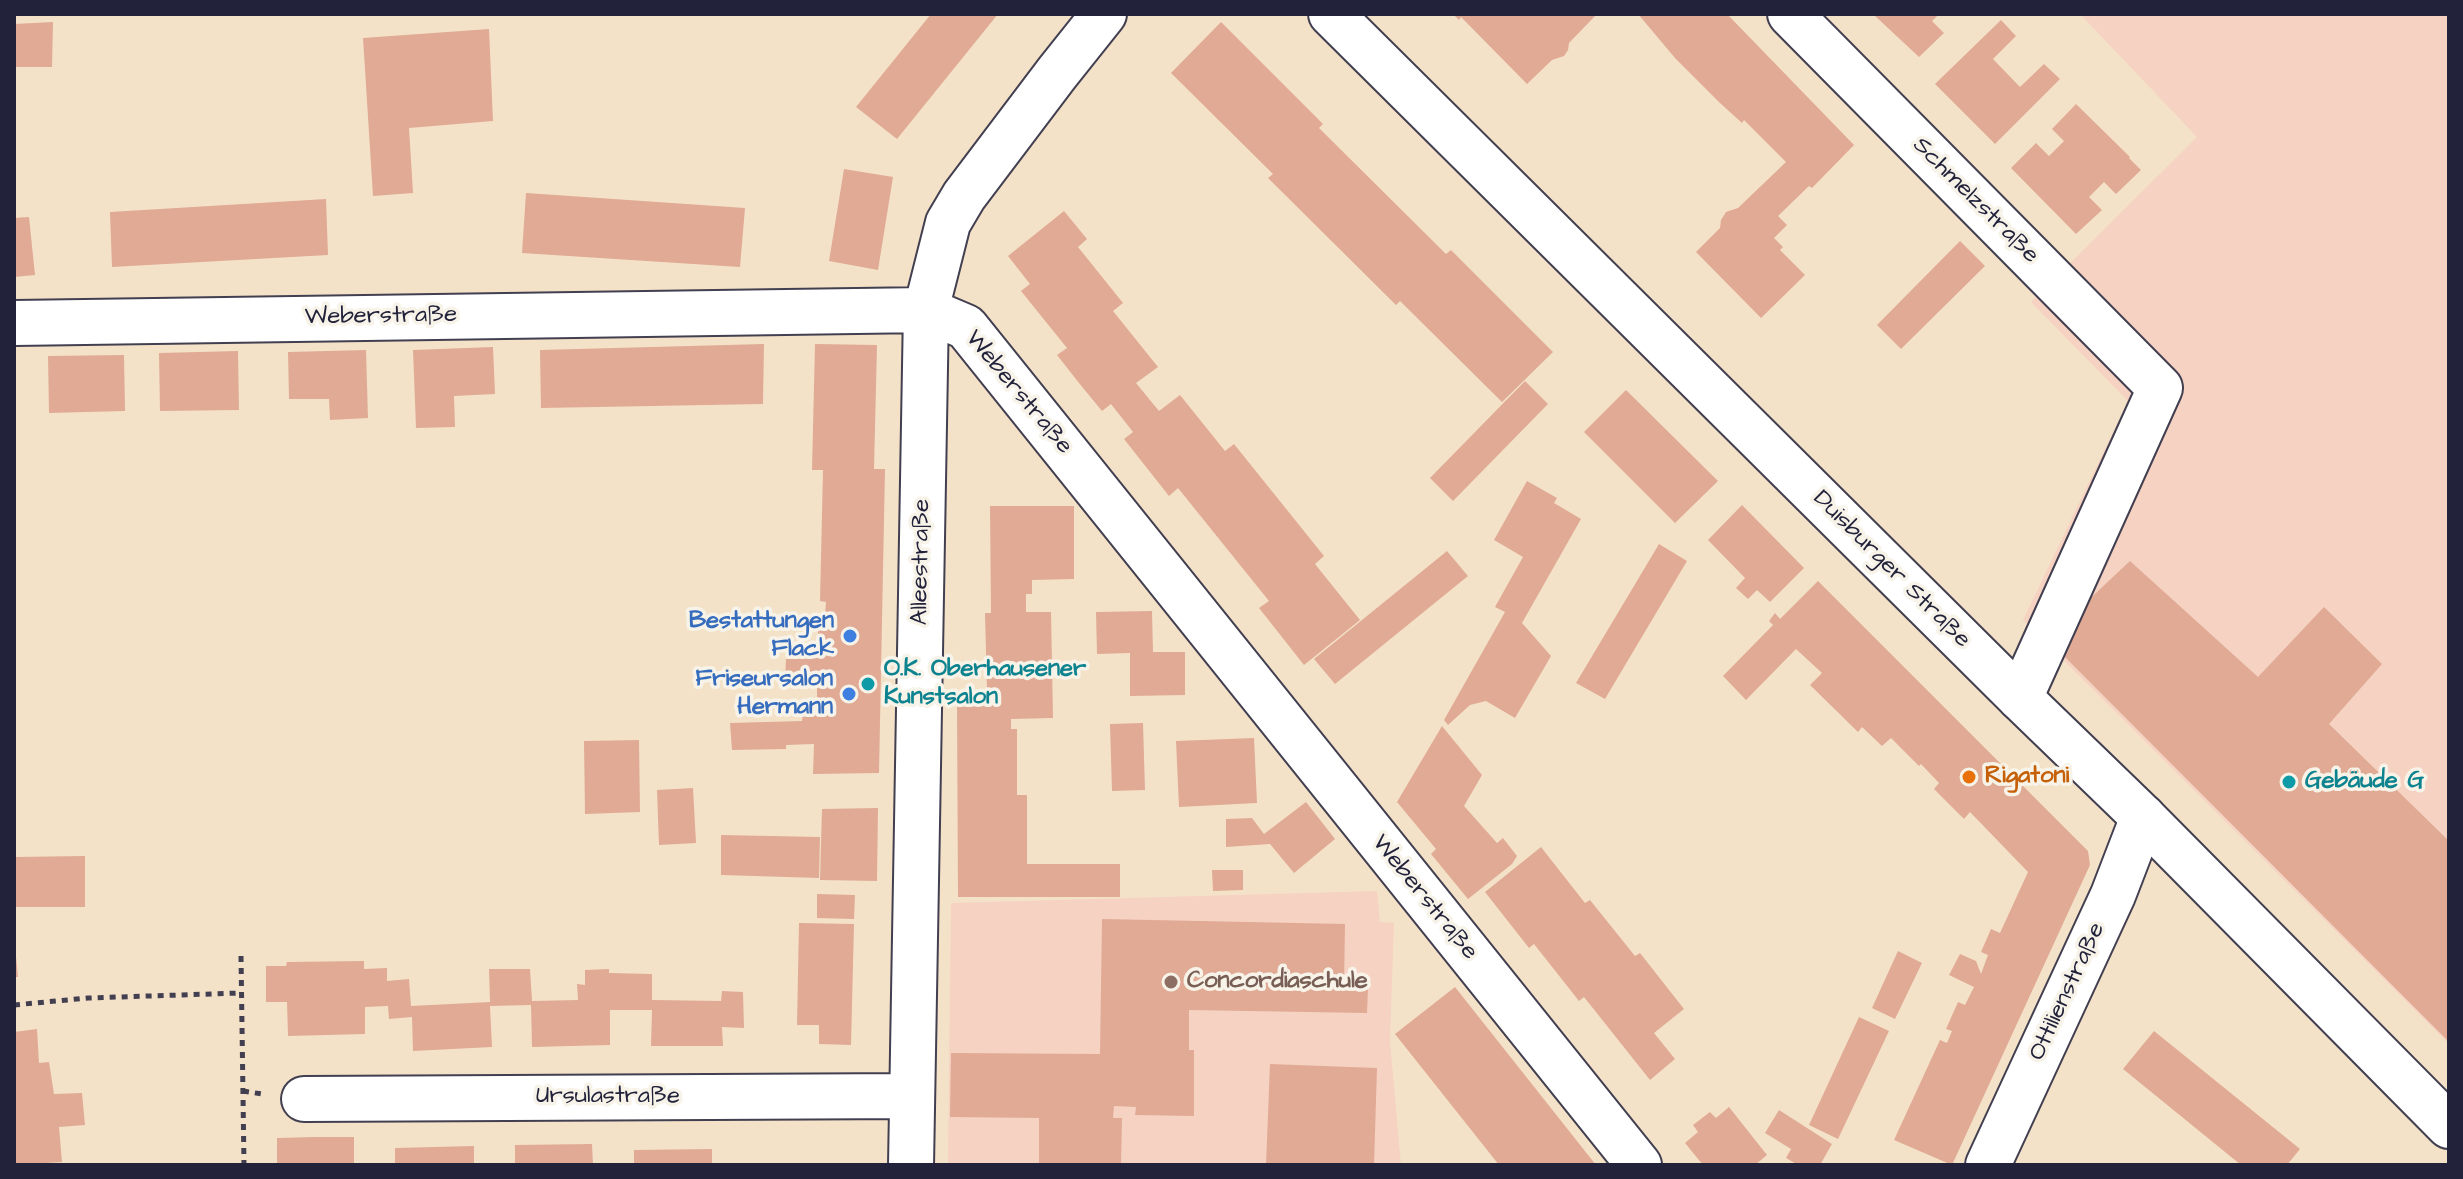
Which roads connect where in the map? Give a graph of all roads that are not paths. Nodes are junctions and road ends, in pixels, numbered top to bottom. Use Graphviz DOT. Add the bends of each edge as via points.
graph roads {
  1 [pos="1104,14"];
  2 [pos="1331,14"];
  3 [pos="1790,14"];
  4 [pos="926,310"];
  5 [pos="14,323"];
  6 [pos="2020,698"];
  7 [pos="2143,817"];
  8 [pos="912,1096"];
  9 [pos="304,1099"];
  10 [pos="2449,1126"];
  11 [pos="911,1165"];
  12 [pos="1639,1165"];
  13 [pos="1988,1165"];
  1 -- 4 [label="street, Alleestraße" via="964,196 948,223"];
  2 -- 6 [label="street, Duisburger Straße"];
  3 -- 6 [label="street, Schmelzstraße" via="2160,388"];
  4 -- 5 [label="street, Weberstraße"];
  4 -- 8 [label="street, Alleestraße"];
  4 -- 12 [label="street, Weberstraße" via="966,327"];
  6 -- 7 [label="street, Duisburger Straße"];
  7 -- 10 [label="street, Duisburger Straße"];
  7 -- 13 [label="street, Ottilienstraße" via="2113,895"];
  8 -- 9 [label="street, Ursulastraße"];
  8 -- 11 [label="street, Alleestraße"];
}
